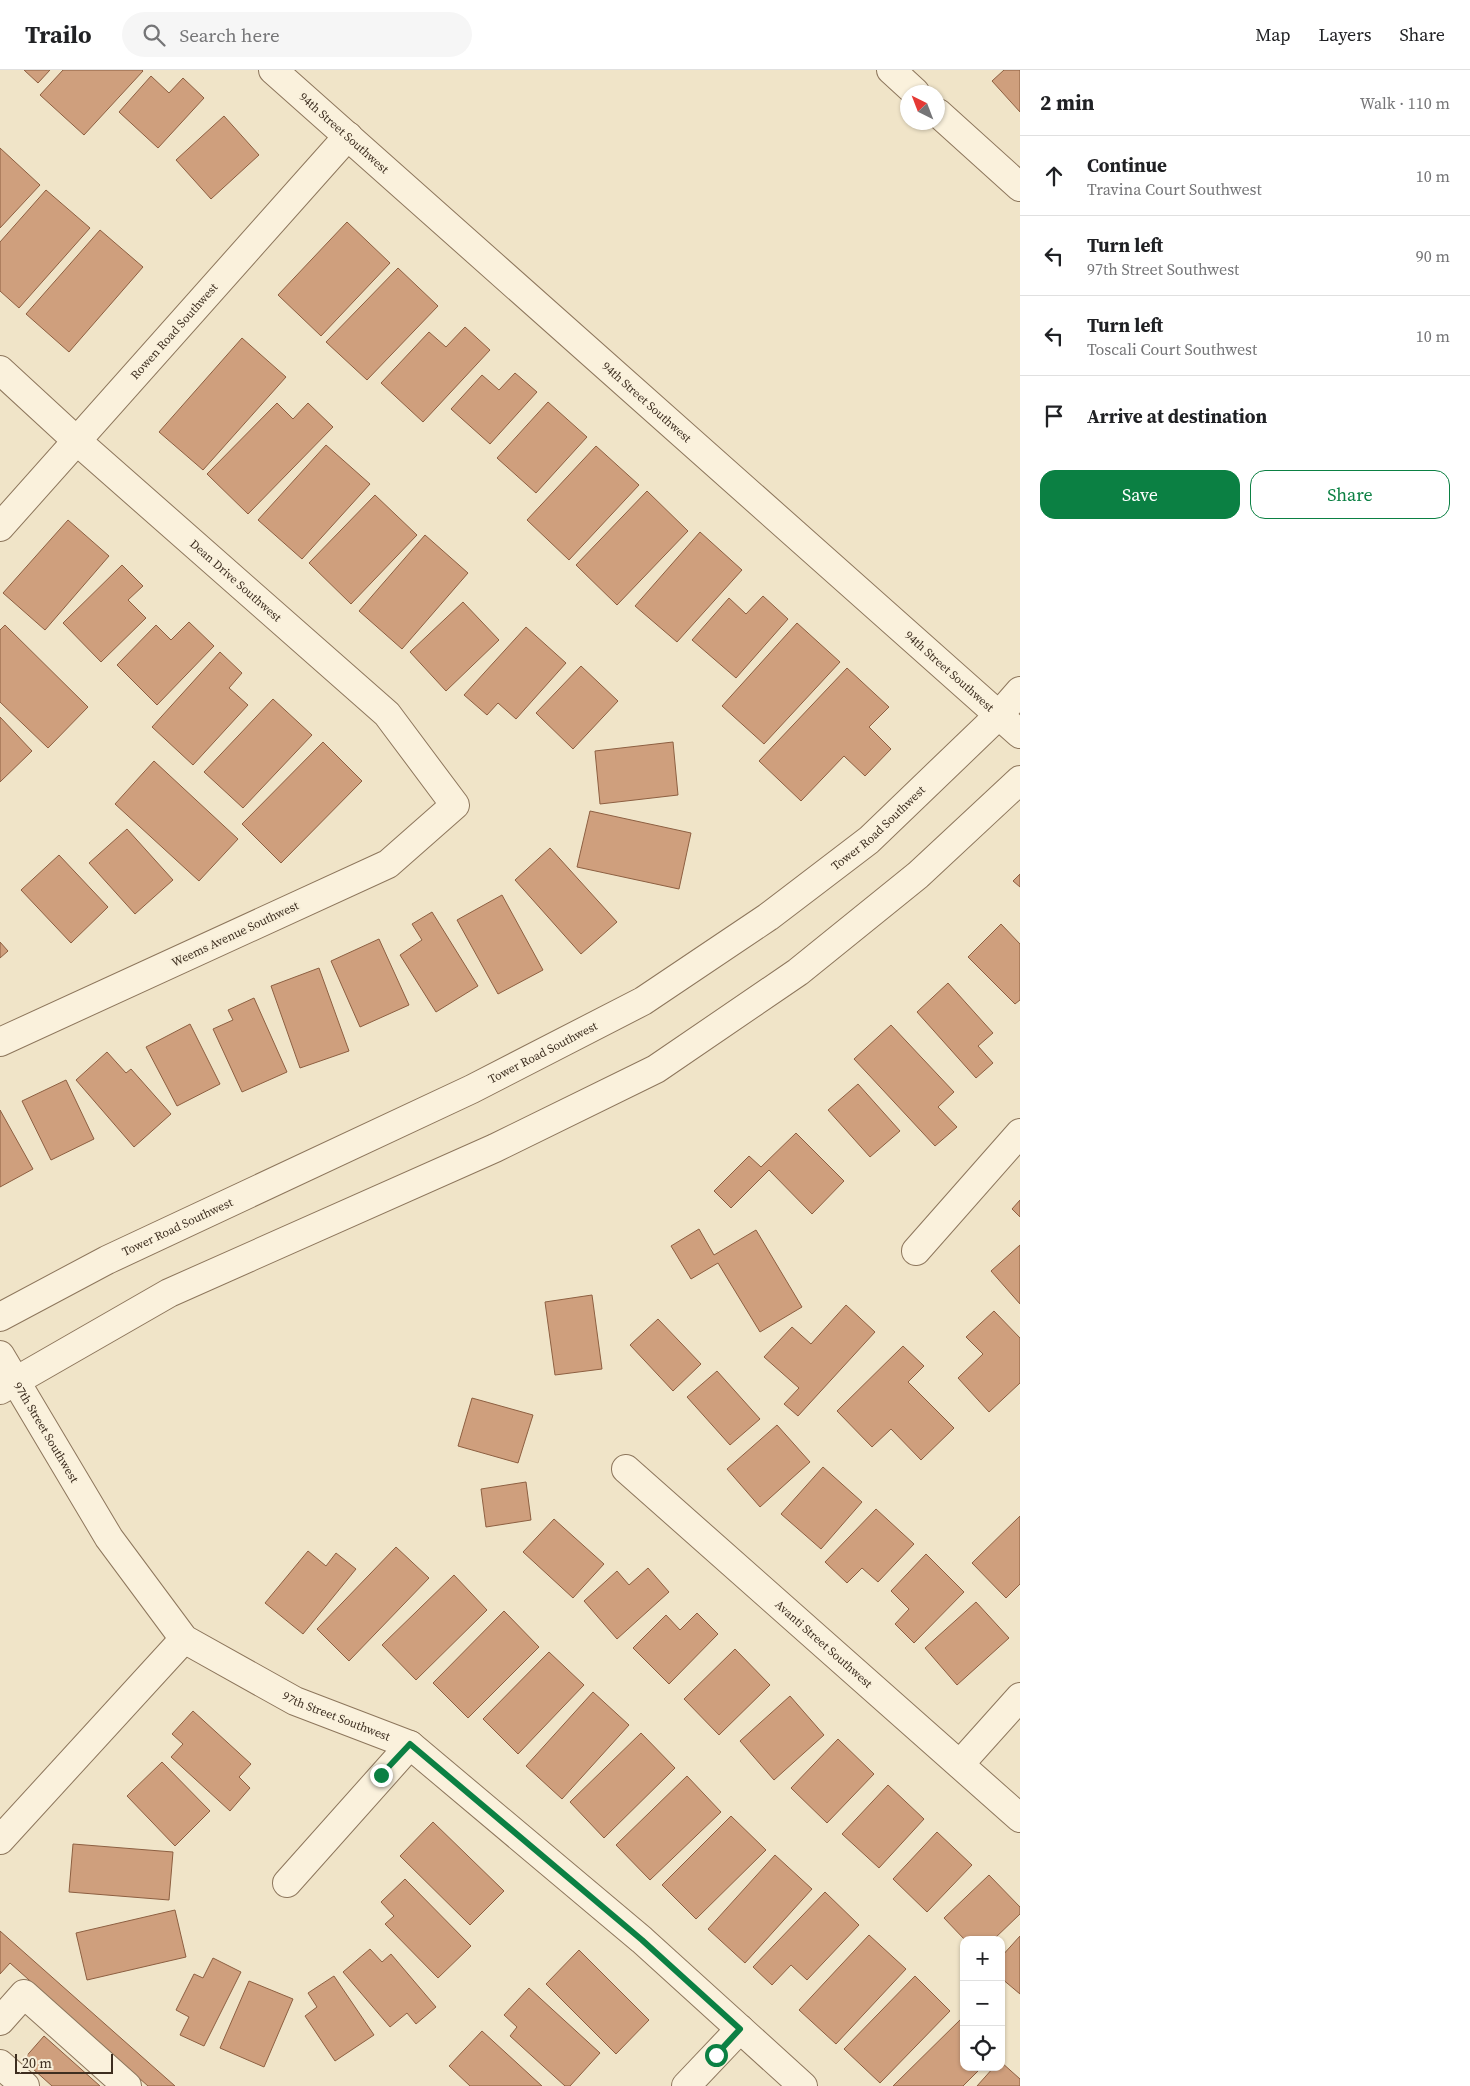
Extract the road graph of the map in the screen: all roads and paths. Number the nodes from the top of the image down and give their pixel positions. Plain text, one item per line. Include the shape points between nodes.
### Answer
1 (272, 70) edge
2 (891, 70) edge
3 (907, 85) edge
4 (945, 119) edge
5 (348, 136) junction
6 (1020, 187) edge
7 (0, 370) edge
8 (77, 441) junction
9 (0, 527) edge
10 (1020, 691) edge
11 (999, 715) junction
12 (1020, 734) edge
13 (1020, 780) edge
14 (455, 805) joint
15 (0, 1042) edge
16 (1020, 1133) edge
17 (916, 1251) dead end
18 (0, 1317) edge
19 (0, 1354) edge
20 (8, 1385) edge
21 (626, 1469) dead end
22 (184, 1639) junction
23 (1020, 1698) edge
24 (410, 1744) junction
25 (960, 1764) junction
26 (1020, 1818) edge
27 (0, 1838) edge
28 (287, 1883) dead end
29 (0, 2021) edge
30 (740, 2029) junction
31 (0, 2064) edge
32 (25, 2086) edge
33 (127, 2086) edge
34 (686, 2086) edge
35 (803, 2086) edge

1 - 5 street, 94th Street Southwest
2 - 3 street
4 - 6 street
5 - 8 street, Rowen Road Southwest
5 - 11 street, 94th Street Southwest
7 - 8 street, Dean Drive Southwest
8 - 9 street, Rowen Road Southwest
8 - 14 street, Dean Drive Southwest via 387,714
10 - 11 street, Tower Road Southwest
11 - 12 street, 94th Street Southwest
11 - 18 street, Tower Road Southwest via 869,840 768,917 643,1001 472,1090 107,1260
13 - 20 street via 918,875 798,972 656,1069 495,1148 169,1293
14 - 15 street, Weems Avenue Southwest via 388,864
16 - 17 street
19 - 20 street, 97th Street Southwest
20 - 22 street, 97th Street Southwest via 108,1538
21 - 25 street, Avanti Street Southwest
22 - 24 street, 97th Street Southwest via 295,1701
22 - 27 street
23 - 25 street
24 - 28 street
24 - 30 street, 97th Street Southwest via 642,1940
25 - 26 street, Avanti Street Southwest
29 - 33 street via 24,1994
30 - 34 street
30 - 35 street, 97th Street Southwest
31 - 32 street

